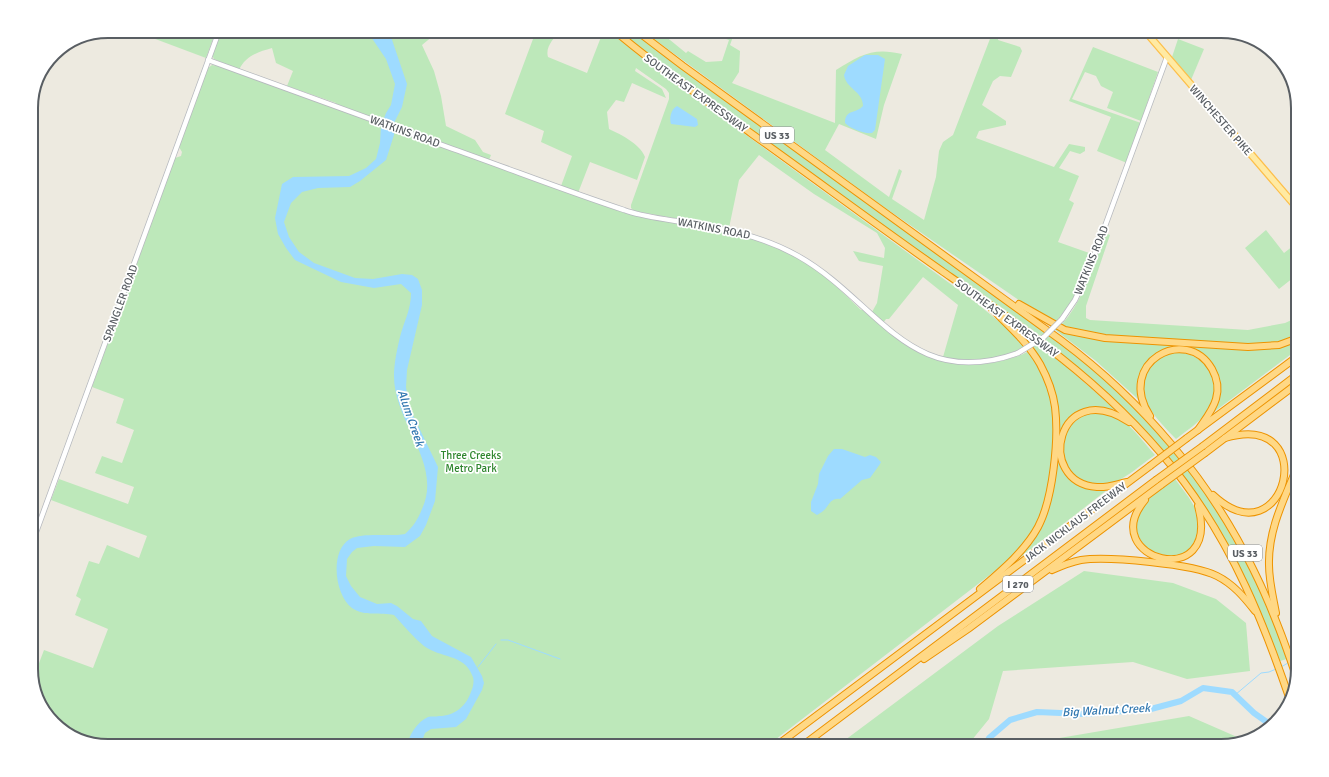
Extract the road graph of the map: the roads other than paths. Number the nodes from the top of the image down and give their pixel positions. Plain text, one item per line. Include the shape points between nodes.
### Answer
1 (216, 38) edge
2 (624, 38) edge
3 (646, 38) edge
4 (1151, 38) edge
5 (1167, 57) junction
6 (208, 60) junction
7 (1291, 201) edge
8 (975, 278) junction
9 (982, 299) junction
10 (1291, 341) edge
11 (1291, 361) edge
12 (1291, 379) edge
13 (1291, 388) edge
14 (1139, 428) junction
15 (1198, 430) junction
16 (1162, 433) junction
17 (1225, 438) junction
18 (1291, 481) edge
19 (1129, 482) junction
20 (1159, 483) junction
21 (1205, 488) junction
22 (1154, 490) junction
23 (1197, 500) junction
24 (38, 527) edge
25 (1024, 588) junction
26 (1277, 623) junction
27 (1263, 625) junction
28 (931, 630) junction
29 (1291, 661) edge
30 (879, 689) junction
31 (1287, 693) edge
32 (785, 739) edge
33 (811, 739) edge

1 - 6 street
2 - 9 highway, SOUTHEAST EXPRESSWAY / US 33 via 672,76
3 - 8 highway, SOUTHEAST EXPRESSWAY / US 33
4 - 5 main road, WINCHESTER PIKE
5 - 6 street, WATKINS ROAD, bridge via 1090,267 1075,300 1062,319 1044,337 1018,353 978,363 956,362 918,350 897,337 818,268 774,244 738,232 627,211
5 - 7 main road, WINCHESTER PIKE
6 - 24 street, SPANGLER ROAD
8 - 10 highway via 1065,330 1083,335 1248,347 1279,345
8 - 16 highway, SOUTHEAST EXPRESSWAY / US 33 via 1094,366
9 - 14 highway, SOUTHEAST EXPRESSWAY / US 33 via 1095,384
9 - 28 highway via 1026,344 1048,382 1056,417 1051,487 1042,518 1022,549
11 - 15 highway, JACK NICKLAUS FREEWAY / I 270
12 - 20 highway, JACK NICKLAUS FREEWAY / I 270, bridge
13 - 17 highway
14 - 19 highway via 1116,413 1096,409 1082,412 1072,420 1065,428 1061,440 1060,453 1064,466 1079,482 1098,487
14 - 23 highway, SOUTHEAST EXPRESSWAY / US 33 via 1169,462
15 - 16 highway via 1214,404 1218,392 1217,379 1210,366 1200,356 1185,350 1173,350 1159,355 1148,365 1142,374 1140,387 1143,402
15 - 19 highway, JACK NICKLAUS FREEWAY / I 270, bridge
16 - 21 highway, SOUTHEAST EXPRESSWAY / US 33
17 - 20 highway, bridge
17 - 21 highway via 1251,434 1274,445 1284,462 1286,475 1283,488 1264,508 1243,512 1227,506
18 - 26 highway via 1278,512 1271,538 1269,573
19 - 28 highway, JACK NICKLAUS FREEWAY / I 270
20 - 22 highway
20 - 30 highway, JACK NICKLAUS FREEWAY / I 270
21 - 26 highway, SOUTHEAST EXPRESSWAY / US 33 via 1253,568
22 - 23 highway via 1140,507 1134,530 1144,550 1162,559 1183,556 1192,551 1200,540 1202,523
22 - 25 highway
23 - 27 highway, SOUTHEAST EXPRESSWAY / US 33 via 1235,563
25 - 27 highway via 1052,570 1082,560 1113,559 1187,568 1216,575 1231,584 1248,602
25 - 30 highway
26 - 29 highway, SOUTHEAST EXPRESSWAY / US 33
27 - 31 highway, SOUTHEAST EXPRESSWAY / US 33
28 - 32 highway, JACK NICKLAUS FREEWAY / I 270
30 - 33 highway, JACK NICKLAUS FREEWAY / I 270

